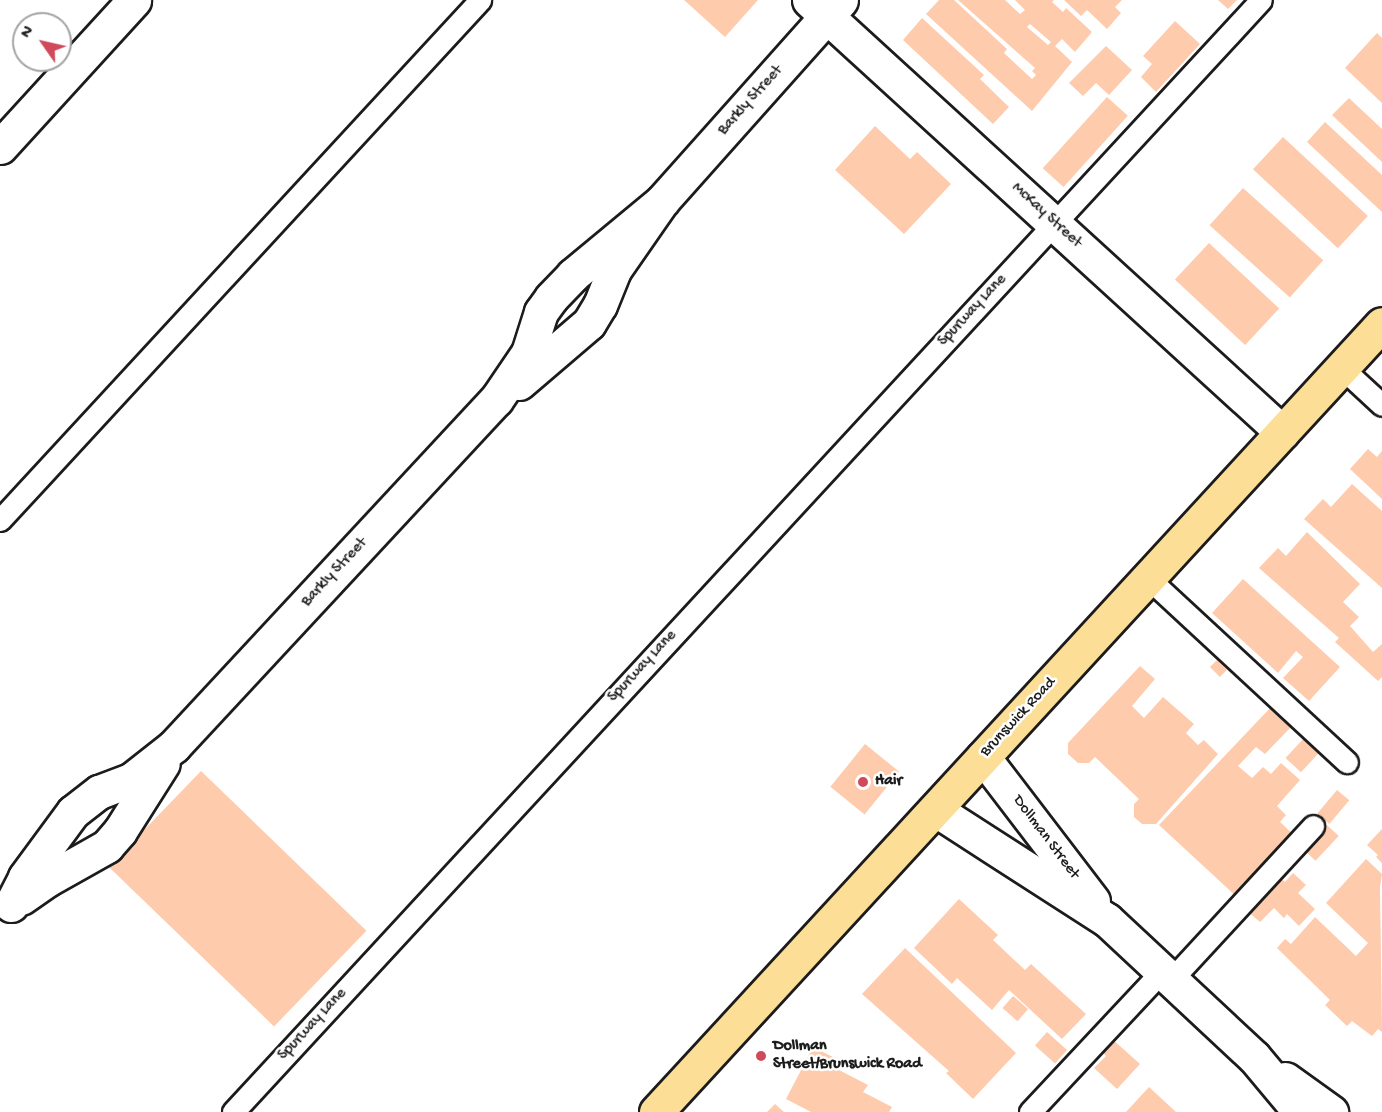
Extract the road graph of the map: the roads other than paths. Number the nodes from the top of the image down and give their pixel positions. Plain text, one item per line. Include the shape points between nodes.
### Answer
1 (134, 0) edge
2 (480, 0) edge
3 (1261, 0) edge
4 (826, 5) edge
5 (0, 147) edge
6 (662, 201) junction
7 (1053, 224) junction
8 (1382, 324) edge
9 (1342, 368) junction
10 (496, 400) junction
11 (1382, 405) edge
12 (1282, 432) junction
13 (0, 520) edge
14 (1148, 578) junction
15 (174, 746) junction
16 (983, 757) junction
17 (1347, 762) dead end
18 (936, 810) junction
19 (1313, 826) dead end
20 (5, 911) edge
21 (1107, 920) junction
22 (1168, 974) junction
23 (1254, 1058) junction
24 (233, 1112) edge
25 (656, 1112) edge
26 (1030, 1112) edge
27 (1300, 1112) edge
28 (1331, 1112) edge

1 - 5 street
2 - 13 lane
3 - 7 lane, Spurway Lane
4 - 6 street, Barkly Street
4 - 7 street, McKay Street
6 - 10 street, Barkly Street via 614,270 589,323
6 - 10 street, Barkly Street via 551,298 541,312 528,353
7 - 12 street, McKay Street
7 - 24 lane, Spurway Lane
8 - 9 main road, Brunswick Road
9 - 11 lane
9 - 12 main road, Brunswick Road
10 - 15 street, Barkly Street
12 - 14 main road, Brunswick Road
14 - 16 main road, Brunswick Road
14 - 17 lane
15 - 20 street, Barkly Street via 107,846 47,880
15 - 20 street, Barkly Street via 131,780 84,801 25,877
16 - 18 main road, Brunswick Road
16 - 21 street, Dollman Street
18 - 21 street, Dollman Street
18 - 25 main road, Brunswick Road
19 - 22 lane
21 - 22 street, Dollman Street
22 - 23 street, Dollman Street
22 - 26 lane
23 - 27 street, Dollman Street
23 - 28 street, Dollman Street

